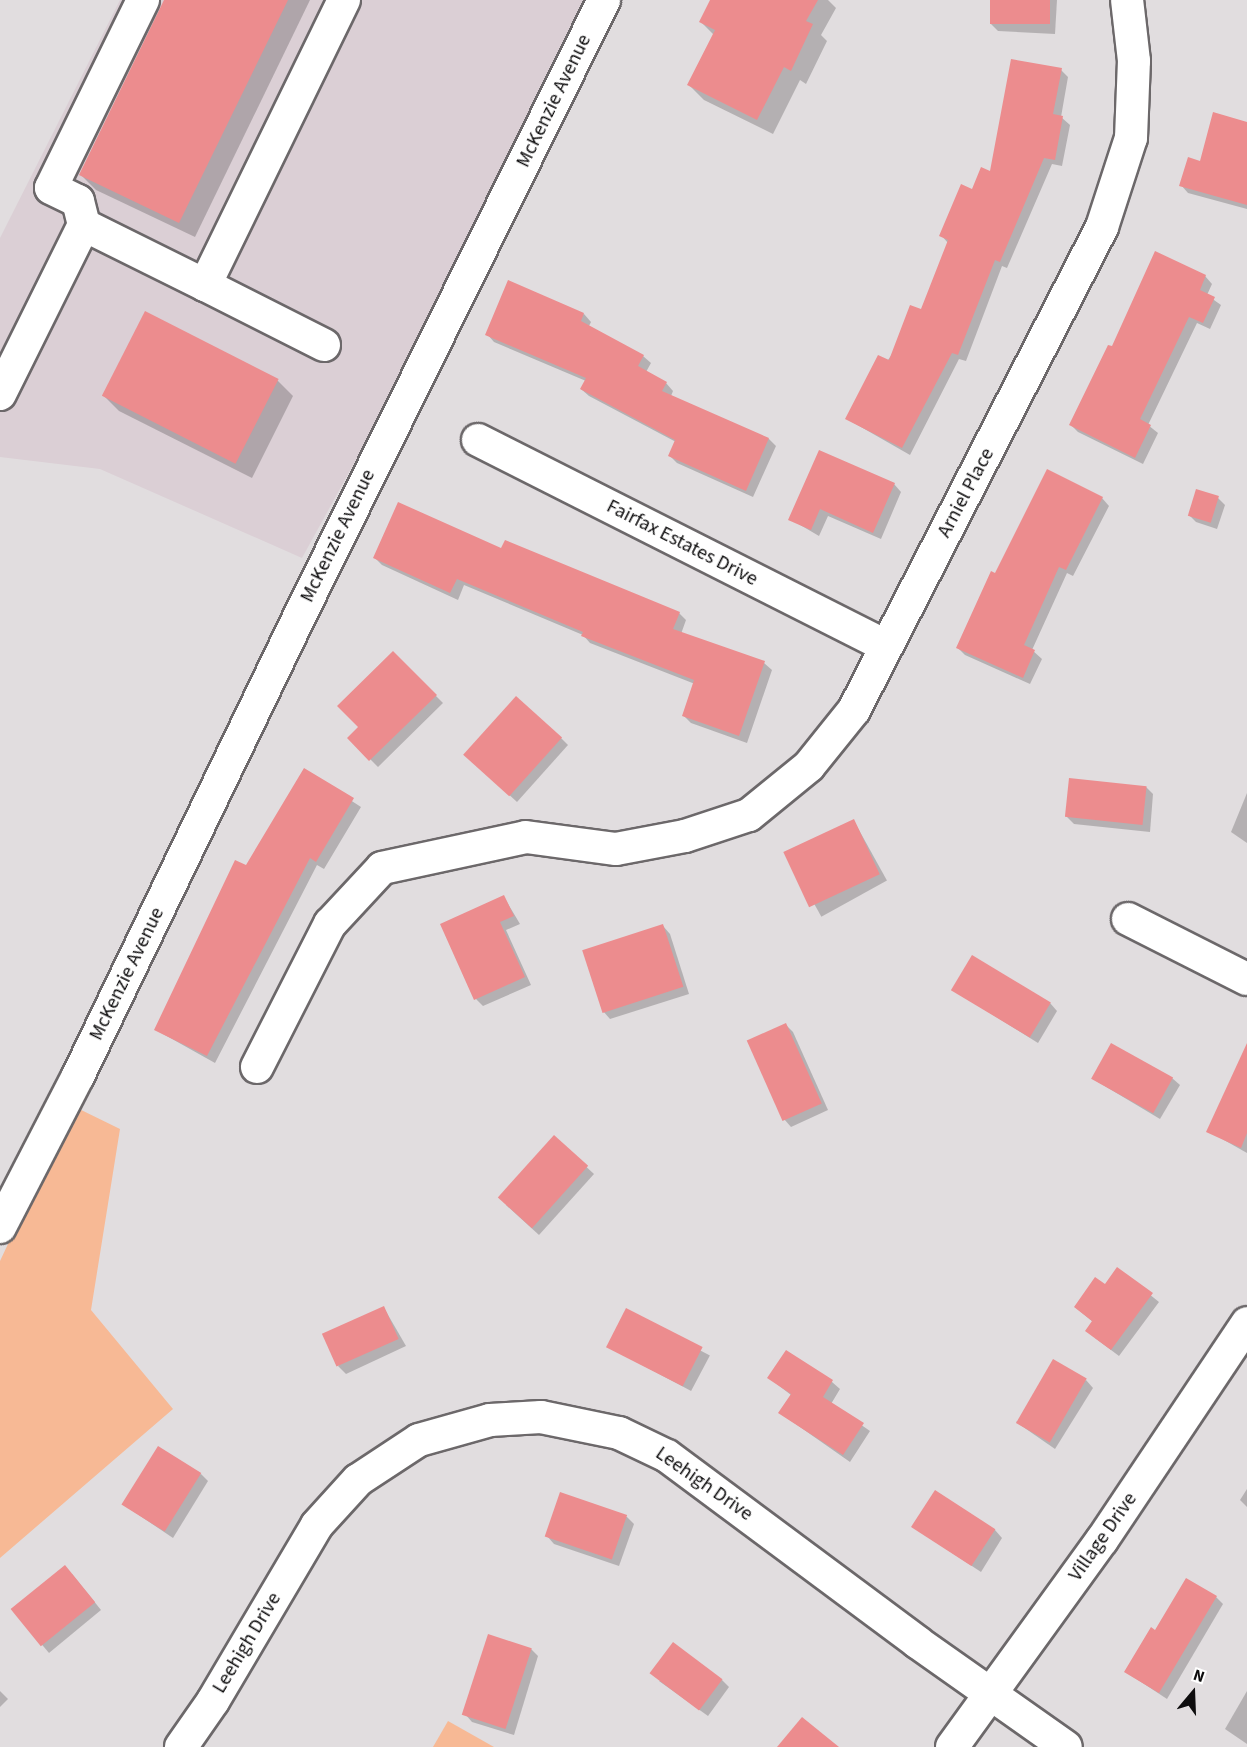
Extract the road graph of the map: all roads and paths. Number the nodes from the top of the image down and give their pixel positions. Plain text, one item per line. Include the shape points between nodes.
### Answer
1 (143, 0) edge
2 (345, 0) edge
3 (604, 0) edge
4 (1127, 0) edge
5 (84, 225) junction
6 (205, 285) junction
7 (324, 345) dead end
8 (0, 394) edge
9 (478, 440) dead end
10 (885, 646) junction
11 (1128, 919) dead end
12 (1247, 980) edge
13 (257, 1067) dead end
14 (0, 1227) edge
15 (1247, 1323) edge
16 (990, 1694) junction
17 (181, 1747) edge
18 (952, 1747) edge
19 (1066, 1747) edge

1 - 5 street via 51,188 78,201
2 - 6 street
3 - 14 street, McKenzie Avenue via 301,612 78,1076
4 - 10 street, Arniel Place via 1134,61 1131,138 1102,227
5 - 6 street
5 - 8 street
6 - 7 street
9 - 10 street, Fairfax Estates Drive
10 - 13 street, Arniel Place via 854,710 817,756 749,815 685,836 616,849 526,837 382,868 330,924
11 - 12 street
15 - 16 street, Village Drive via 1102,1539
16 - 17 street, Leehigh Drive via 667,1455 588,1424 513,1418 454,1428 418,1440 380,1463 335,1503 317,1525 213,1701
16 - 18 street, Village Drive
16 - 19 street, Leehigh Drive

